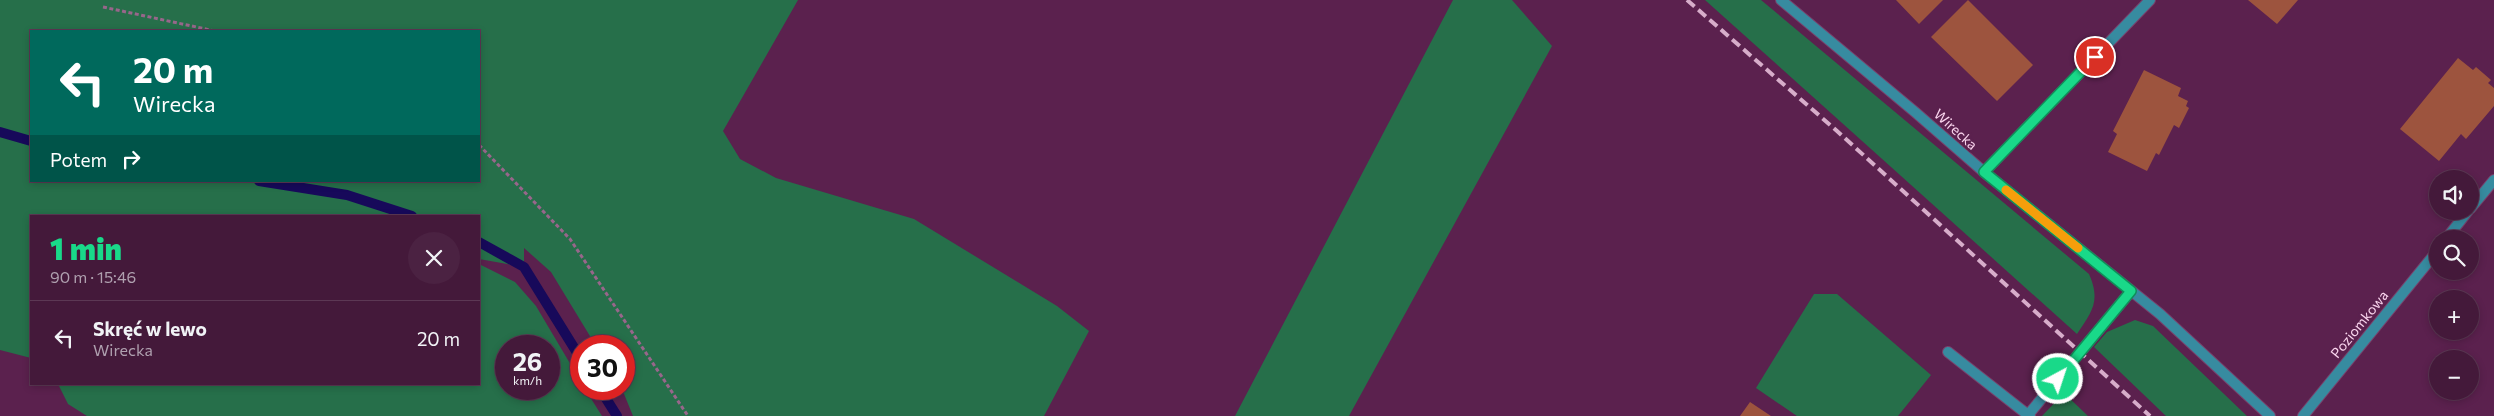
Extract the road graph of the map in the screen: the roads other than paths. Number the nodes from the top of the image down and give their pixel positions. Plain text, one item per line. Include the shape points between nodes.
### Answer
1 (1781, 0) edge
2 (2150, 0) edge
3 (1984, 172) junction
4 (2494, 180) edge
5 (2479, 198) edge
6 (2461, 220) edge
7 (2453, 230) edge
8 (2429, 261) edge
9 (2131, 291) junction
10 (1948, 352) dead end
11 (2029, 415) edge
12 (2270, 416) edge
13 (2303, 416) edge

1 - 3 street, Wirecka
2 - 3 street
3 - 9 street, Wirecka
4 - 5 street
6 - 7 street
8 - 13 street, Poziomkowa
9 - 11 street
9 - 12 street, Wirecka
10 - 11 street

